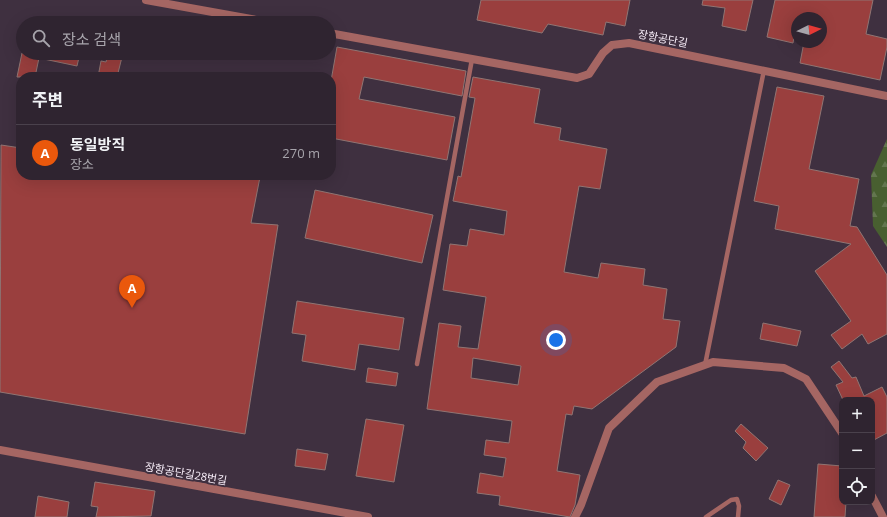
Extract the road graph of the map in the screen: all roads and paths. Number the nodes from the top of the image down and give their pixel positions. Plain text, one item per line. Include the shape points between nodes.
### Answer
1 (146, 0) edge
2 (234, 16) edge
3 (336, 34) edge
4 (472, 59) junction
5 (764, 70) junction
6 (887, 96) edge
7 (417, 364) dead end
8 (704, 365) junction
9 (839, 428) edge
10 (0, 450) edge
11 (875, 501) edge
12 (368, 517) edge
13 (574, 517) edge
14 (706, 517) edge
15 (738, 517) edge
16 (884, 517) edge

1 - 2 street
3 - 4 street, 장항공단길
4 - 5 street, 장항공단길 via 577,78 589,74 603,53 612,45 629,43
4 - 7 lane
5 - 6 street, 장항공단길
5 - 8 lane
8 - 9 street via 713,362 784,368 806,379
8 - 13 street via 658,382 608,428 581,505
10 - 12 street, 장항공단길28번길
11 - 16 street
14 - 15 lane via 731,500 737,499

